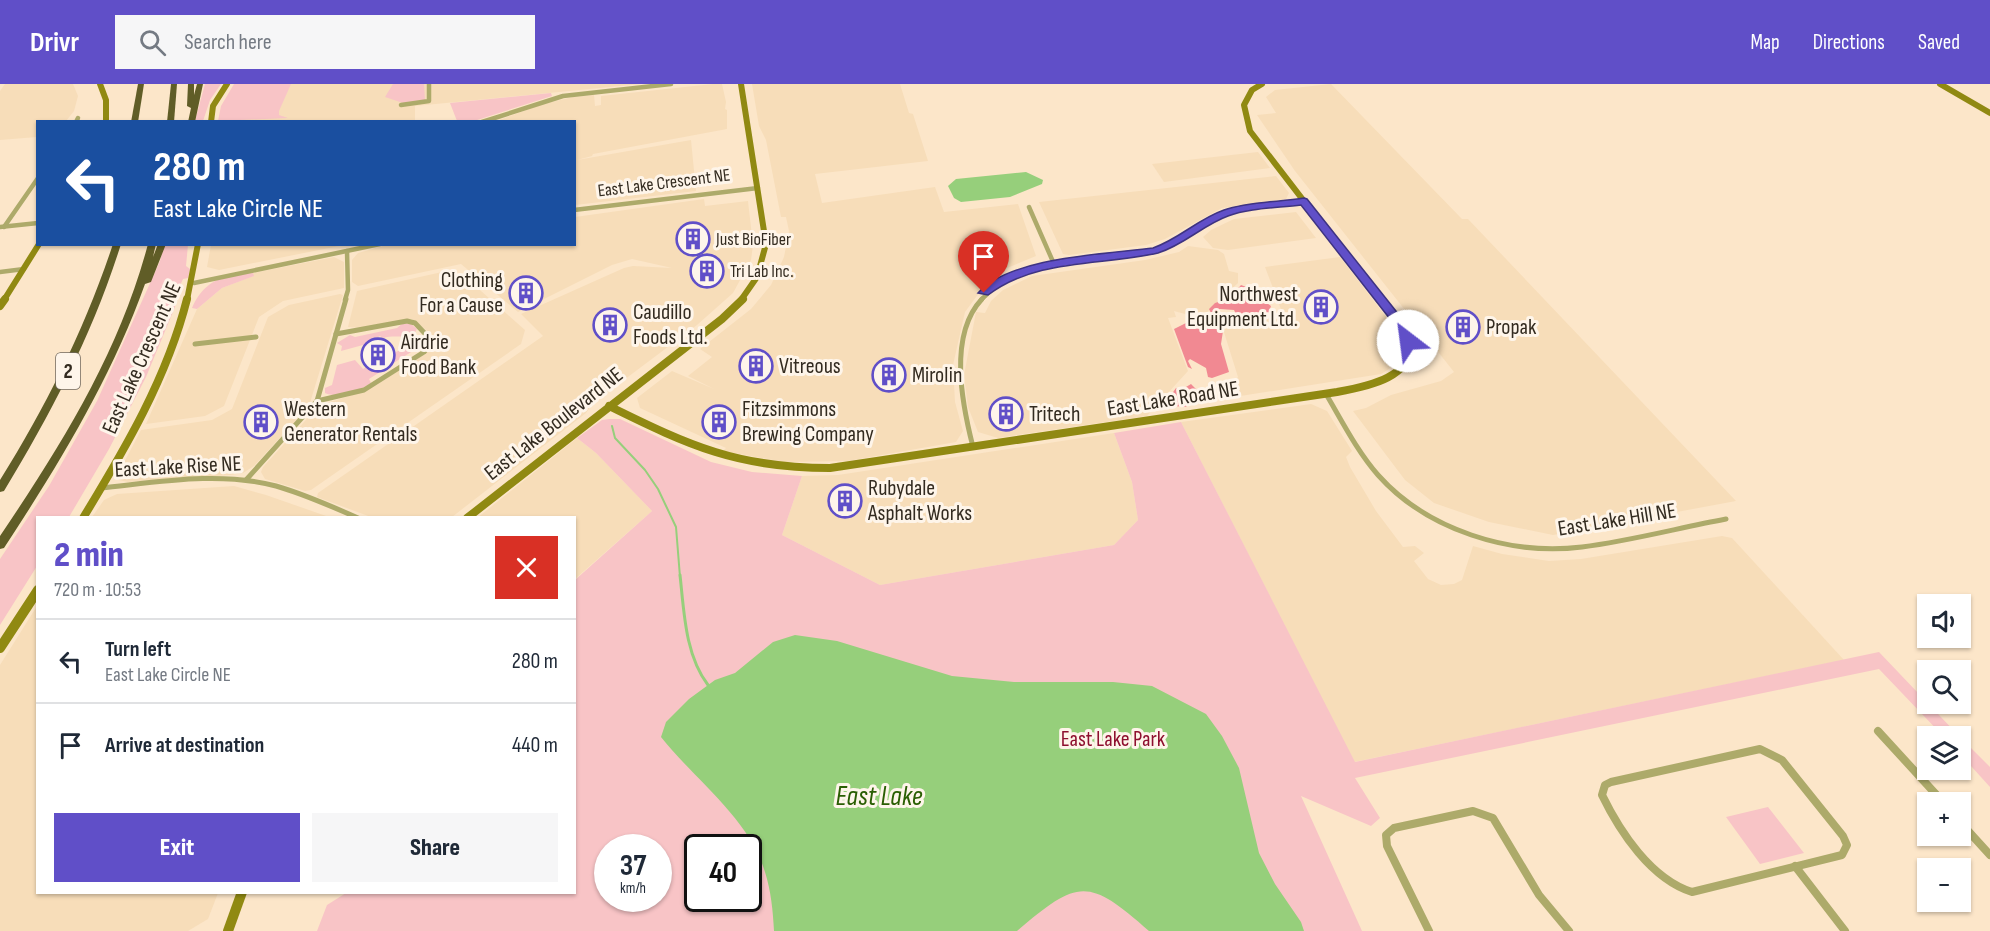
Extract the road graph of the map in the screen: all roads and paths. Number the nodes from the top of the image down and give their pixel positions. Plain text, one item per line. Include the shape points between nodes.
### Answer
1 (100, 84) edge
2 (135, 84) edge
3 (141, 84) edge
4 (174, 84) edge
5 (191, 84) edge
6 (200, 84) edge
7 (227, 84) edge
8 (429, 84) edge
9 (671, 84) edge
10 (741, 84) edge
11 (1262, 84) edge
12 (1940, 84) edge
13 (401, 105) dead end
14 (135, 111) junction
15 (1990, 112) edge
16 (106, 120) edge
17 (134, 120) edge
18 (170, 120) edge
19 (190, 120) edge
20 (191, 120) edge
21 (211, 120) edge
22 (488, 120) edge
23 (36, 181) edge
24 (758, 188) junction
25 (1304, 201) junction
26 (1029, 207) dead end
27 (576, 210) edge
28 (36, 223) edge
29 (2, 227) edge
30 (38, 246) edge
31 (116, 246) edge
32 (151, 246) edge
33 (161, 246) edge
34 (198, 246) edge
35 (371, 246) edge
36 (347, 251) junction
37 (1054, 264) junction
38 (24, 269) junction
39 (0, 272) edge
40 (194, 283) junction
41 (0, 306) edge
42 (125, 325) junction
43 (336, 334) junction
44 (256, 337) dead end
45 (195, 344) dead end
46 (1326, 394) junction
47 (317, 401) junction
48 (609, 406) junction
49 (973, 447) junction
50 (246, 480) junction
51 (0, 488) edge
52 (101, 488) junction
53 (84, 516) edge
54 (353, 516) edge
55 (470, 516) edge
56 (1726, 519) dead end
57 (0, 545) edge
58 (36, 593) edge
59 (0, 648) edge
60 (1878, 731) dead end
61 (1934, 792) edge
62 (1971, 834) edge
63 (1990, 855) edge
64 (1795, 866) junction
65 (241, 894) edge
66 (228, 931) edge
67 (1429, 931) edge
68 (1569, 931) edge
69 (1845, 931) edge

1 - 16 street via 106,100
2 - 14 highway
3 - 14 highway
4 - 18 highway
5 - 19 highway
6 - 20 highway
7 - 21 street via 213,106
8 - 13 street via 429,101
9 - 22 street via 563,96
10 - 24 main road, East Lake Boulevard NE
11 - 25 street, East Lake Road NE via 1252,90 1244,105 1247,125
12 - 15 street
14 - 17 highway
23 - 29 street
24 - 27 street, East Lake Crescent NE
24 - 48 main road, East Lake Boulevard NE via 766,248 753,285 722,319
25 - 37 street via 1228,212 1173,245 1154,250
25 - 46 street, East Lake Road NE via 1403,327 1408,341 1408,358 1393,377 1373,386
26 - 37 street
28 - 29 street
30 - 38 street
31 - 51 highway, 2 via 99,304 67,372
32 - 42 highway, 2
33 - 42 highway
34 - 40 street
35 - 36 street, East Lake Crescent NE
36 - 40 street, East Lake Crescent NE
36 - 43 street via 348,290
37 - 49 street via 1001,279 971,310 959,365 959,390
38 - 39 street
38 - 41 street
40 - 52 street, East Lake Crescent NE via 163,366
42 - 57 highway, 2 via 55,460
43 - 47 street
43 - 47 street via 407,321 415,323 433,342 424,352 364,390
44 - 45 street
46 - 49 street, East Lake Road NE
46 - 56 street, East Lake Hill NE via 1365,457 1394,490 1428,516 1478,537 1507,545 1590,546
47 - 50 street
48 - 49 street, East Lake Road NE via 701,450 763,466 830,468
48 - 55 street, East Lake Boulevard NE
50 - 52 street, East Lake Rise NE
50 - 54 street, East Lake Rise NE via 297,493
52 - 53 street, East Lake Crescent NE
58 - 59 street
60 - 61 street
62 - 63 street
64 - 64 street via 1692,892 1682,890 1670,883 1637,847 1605,802 1603,789 1611,782 1753,750 1768,751 1782,760 1847,845 1842,855
64 - 69 street
65 - 66 street
67 - 68 street via 1387,846 1386,835 1394,828 1473,811 1493,818 1539,895

